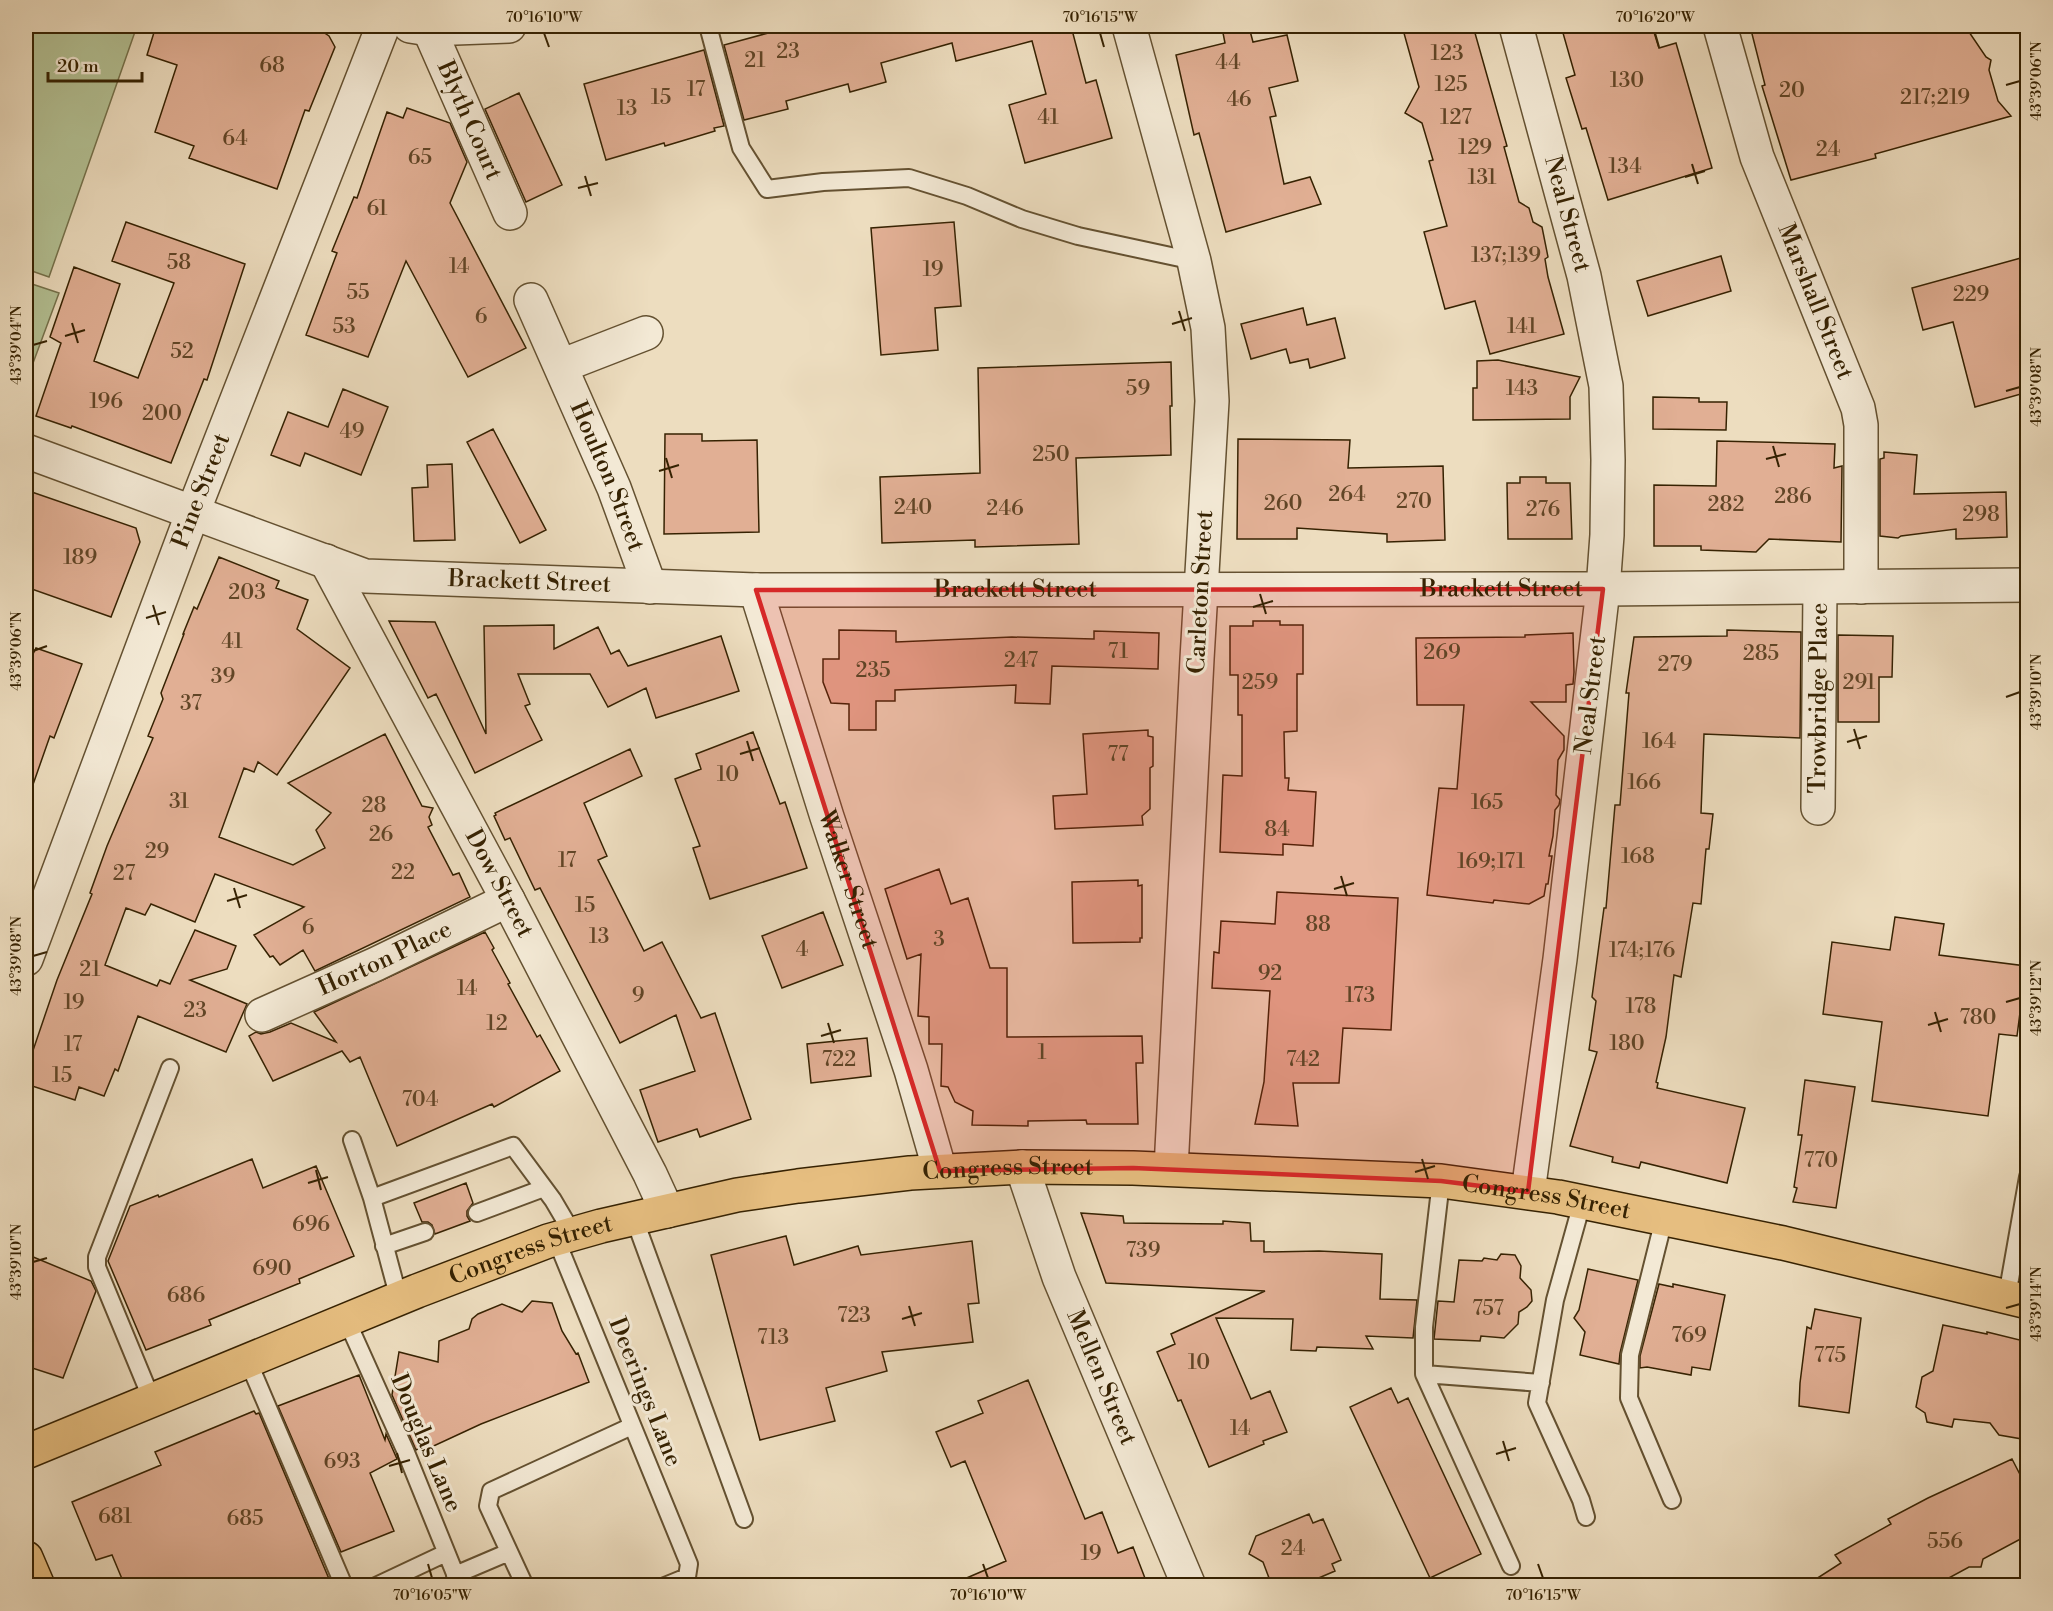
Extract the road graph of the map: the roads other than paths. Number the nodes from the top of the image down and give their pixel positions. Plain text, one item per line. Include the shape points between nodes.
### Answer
1 (383, 26) edge
2 (509, 26) edge
3 (708, 26) edge
4 (1130, 26) edge
5 (1515, 26) edge
6 (1720, 26) edge
7 (419, 27) edge
8 (510, 213) dead end
9 (1194, 261) junction
10 (531, 300) dead end
11 (646, 333) dead end
12 (561, 366) junction
13 (26, 451) edge
14 (193, 512) junction
15 (326, 561) junction
16 (2028, 585) edge
17 (650, 587) junction
18 (1861, 587) junction
19 (1821, 588) junction
20 (1201, 589) junction
21 (1603, 589) junction
22 (756, 590) junction
23 (1818, 808) dead end
24 (508, 900) junction
25 (34, 910) edge
26 (26, 959) edge
27 (262, 1015) dead end
28 (170, 1068) dead end
29 (352, 1140) dead end
30 (1022, 1167) junction
31 (1172, 1169) junction
32 (940, 1171) junction
33 (2028, 1177) edge
34 (1441, 1181) junction
35 (544, 1188) junction
36 (1528, 1192) junction
37 (372, 1198) junction
38 (1582, 1203) junction
39 (667, 1210) junction
40 (477, 1213) dead end
41 (634, 1218) junction
42 (1664, 1219) junction
43 (425, 1232) dead end
44 (565, 1237) junction
45 (384, 1246) junction
46 (399, 1299) junction
47 (2017, 1299) edge
48 (347, 1321) junction
49 (248, 1361) junction
50 (1424, 1374) junction
51 (1541, 1383) junction
52 (152, 1400) junction
53 (632, 1426) junction
54 (26, 1452) edge
55 (1671, 1500) dead end
56 (1586, 1517) dead end
57 (744, 1519) dead end
58 (509, 1552) junction
59 (446, 1553) junction
60 (26, 1558) edge
61 (1511, 1566) dead end
62 (458, 1580) edge
63 (38, 1586) edge
64 (344, 1586) edge
65 (376, 1586) edge
66 (525, 1586) edge
67 (665, 1586) edge
68 (1189, 1586) edge

1 - 14 street, Pine Street
2 - 7 street
3 - 9 lane via 741,148 767,189 909,178 1078,236
4 - 9 street, Carleton Street
5 - 21 street, Neal Street via 1584,276 1606,386 1607,535
6 - 18 street, Marshall Street via 1757,158 1858,408
7 - 8 street, Blyth Court
9 - 20 street, Carleton Street via 1208,328 1212,401
10 - 12 street, Houlton Street
11 - 12 street
12 - 17 street, Houlton Street via 614,488
13 - 14 street, Brackett Street
14 - 15 street, Brackett Street
14 - 25 street, Pine Street
15 - 17 street, Brackett Street via 365,576
15 - 24 street, Dow Street
16 - 18 street, Brackett Street
17 - 22 street, Brackett Street
18 - 19 street, Brackett Street
19 - 21 street, Brackett Street
19 - 23 street, Trowbridge Place
20 - 21 street, Brackett Street
20 - 22 street, Brackett Street
20 - 31 street, Carleton Street
21 - 36 street, Neal Street
22 - 32 street, Walker Street
24 - 27 street, Horton Place
24 - 39 street, Dow Street
25 - 26 street, Pine Street
28 - 52 lane via 96,1267
29 - 37 lane
30 - 31 main road, Congress Street
30 - 32 main road, Congress Street
30 - 68 street, Mellen Street via 1059,1277
31 - 34 main road, Congress Street
32 - 39 main road, Congress Street via 798,1185
33 - 47 lane
34 - 36 main road, Congress Street
34 - 50 lane via 1424,1327
35 - 37 lane, Deerings Lane via 513,1146
35 - 40 lane
35 - 44 lane, Deerings Lane
36 - 38 main road, Congress Street
37 - 45 lane
38 - 42 main road, Congress Street
38 - 51 lane via 1555,1300
39 - 41 main road, Congress Street
41 - 44 main road, Congress Street
41 - 57 lane
42 - 47 main road, Congress Street
42 - 55 lane via 1630,1355 1629,1398
43 - 45 lane
44 - 46 main road, Congress Street
44 - 53 lane, Deerings Lane
45 - 46 lane
46 - 48 main road, Congress Street
48 - 49 main road, Congress Street
48 - 59 lane, Douglas Lane
49 - 52 main road, Congress Street
49 - 64 lane
50 - 51 lane
50 - 61 lane
51 - 56 lane via 1537,1403
52 - 54 main road, Congress Street
53 - 58 lane via 491,1491 488,1506
53 - 67 lane, Deerings Lane via 689,1564 687,1577
58 - 62 lane
58 - 66 lane
59 - 62 lane, Douglas Lane
59 - 65 lane
60 - 63 main road

